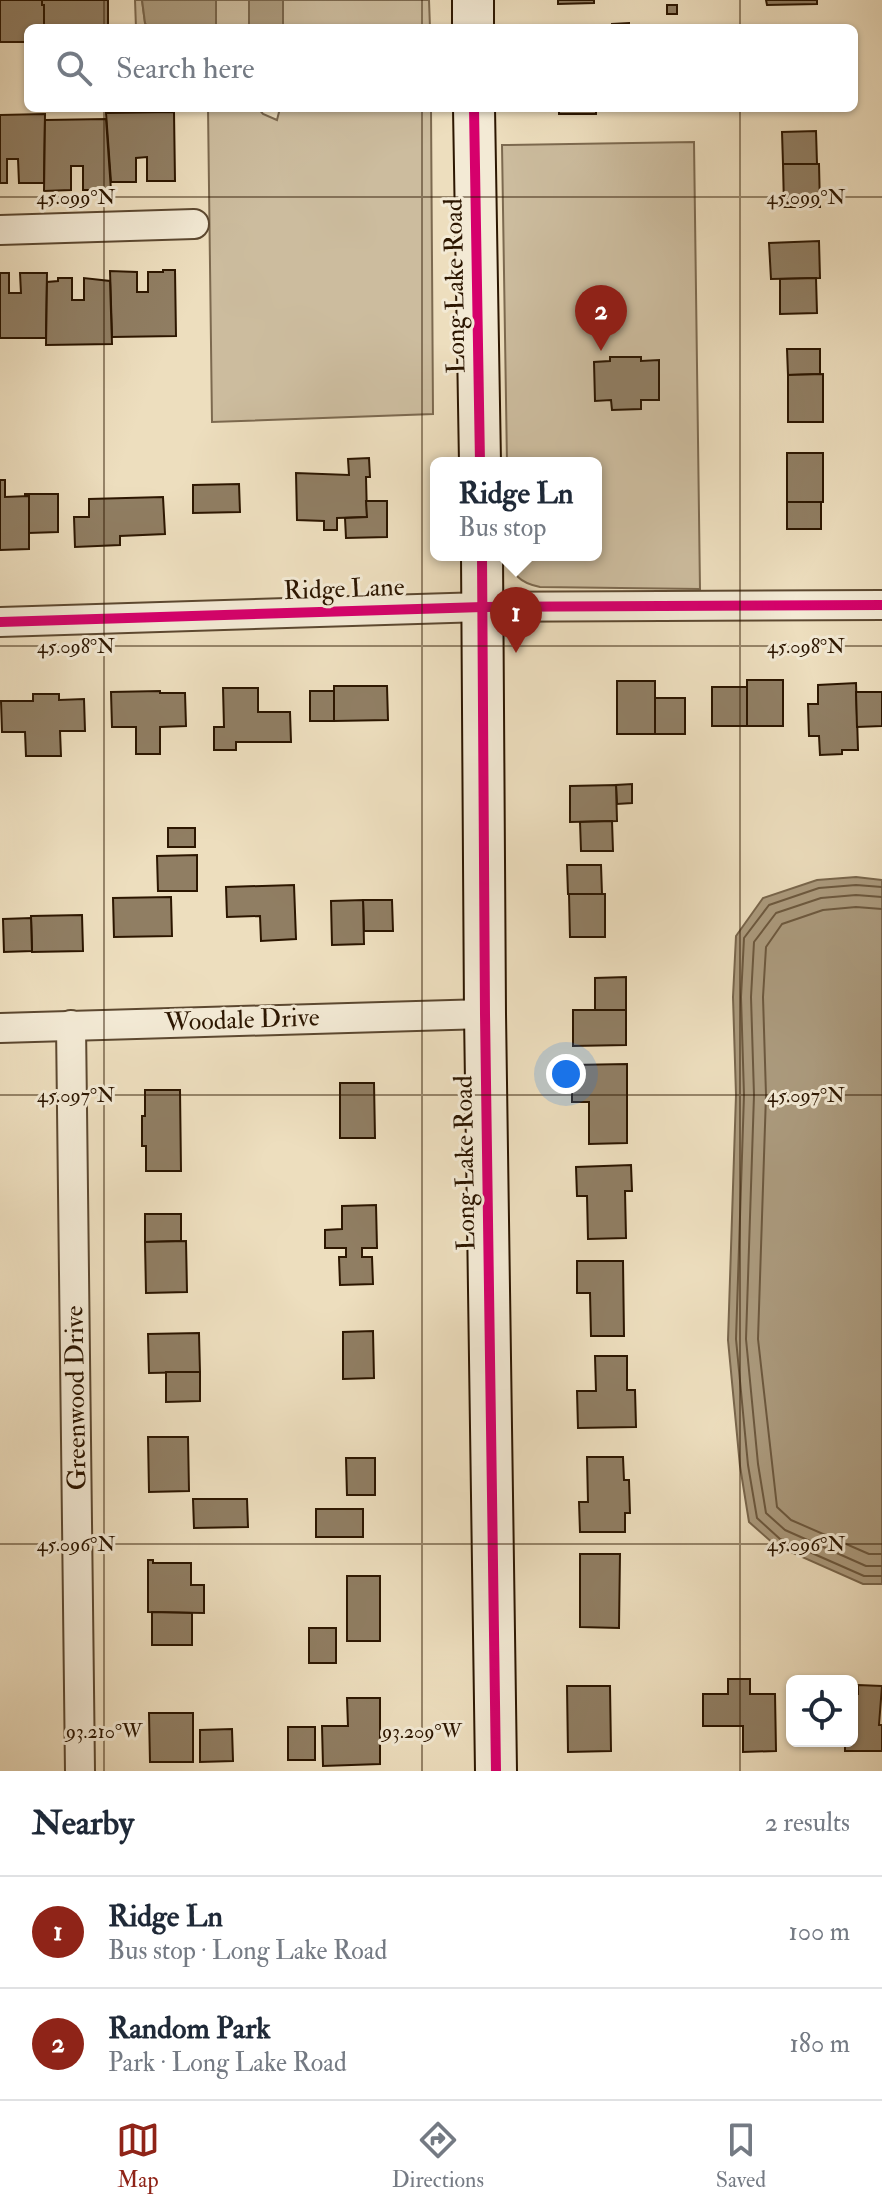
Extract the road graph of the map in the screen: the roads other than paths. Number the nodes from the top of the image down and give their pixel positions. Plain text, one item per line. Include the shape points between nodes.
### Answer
1 (473, 0) edge
2 (473, 24) edge
3 (474, 112) edge
4 (194, 224) dead end
5 (0, 230) edge
6 (480, 457) edge
7 (482, 561) edge
8 (882, 605) edge
9 (483, 607) junction
10 (0, 622) edge
11 (485, 1014) junction
12 (71, 1025) junction
13 (0, 1028) edge
14 (80, 1771) edge
15 (496, 1771) edge

1 - 2 street
3 - 6 street, Long Lake Road
4 - 5 street
7 - 9 street, Long Lake Road
8 - 9 street, Ridge Lane
9 - 10 street, Ridge Lane
9 - 11 street, Long Lake Road
11 - 12 street, Woodale Drive
11 - 15 street, Long Lake Road
12 - 13 street, Woodale Drive
12 - 14 street, Greenwood Drive

